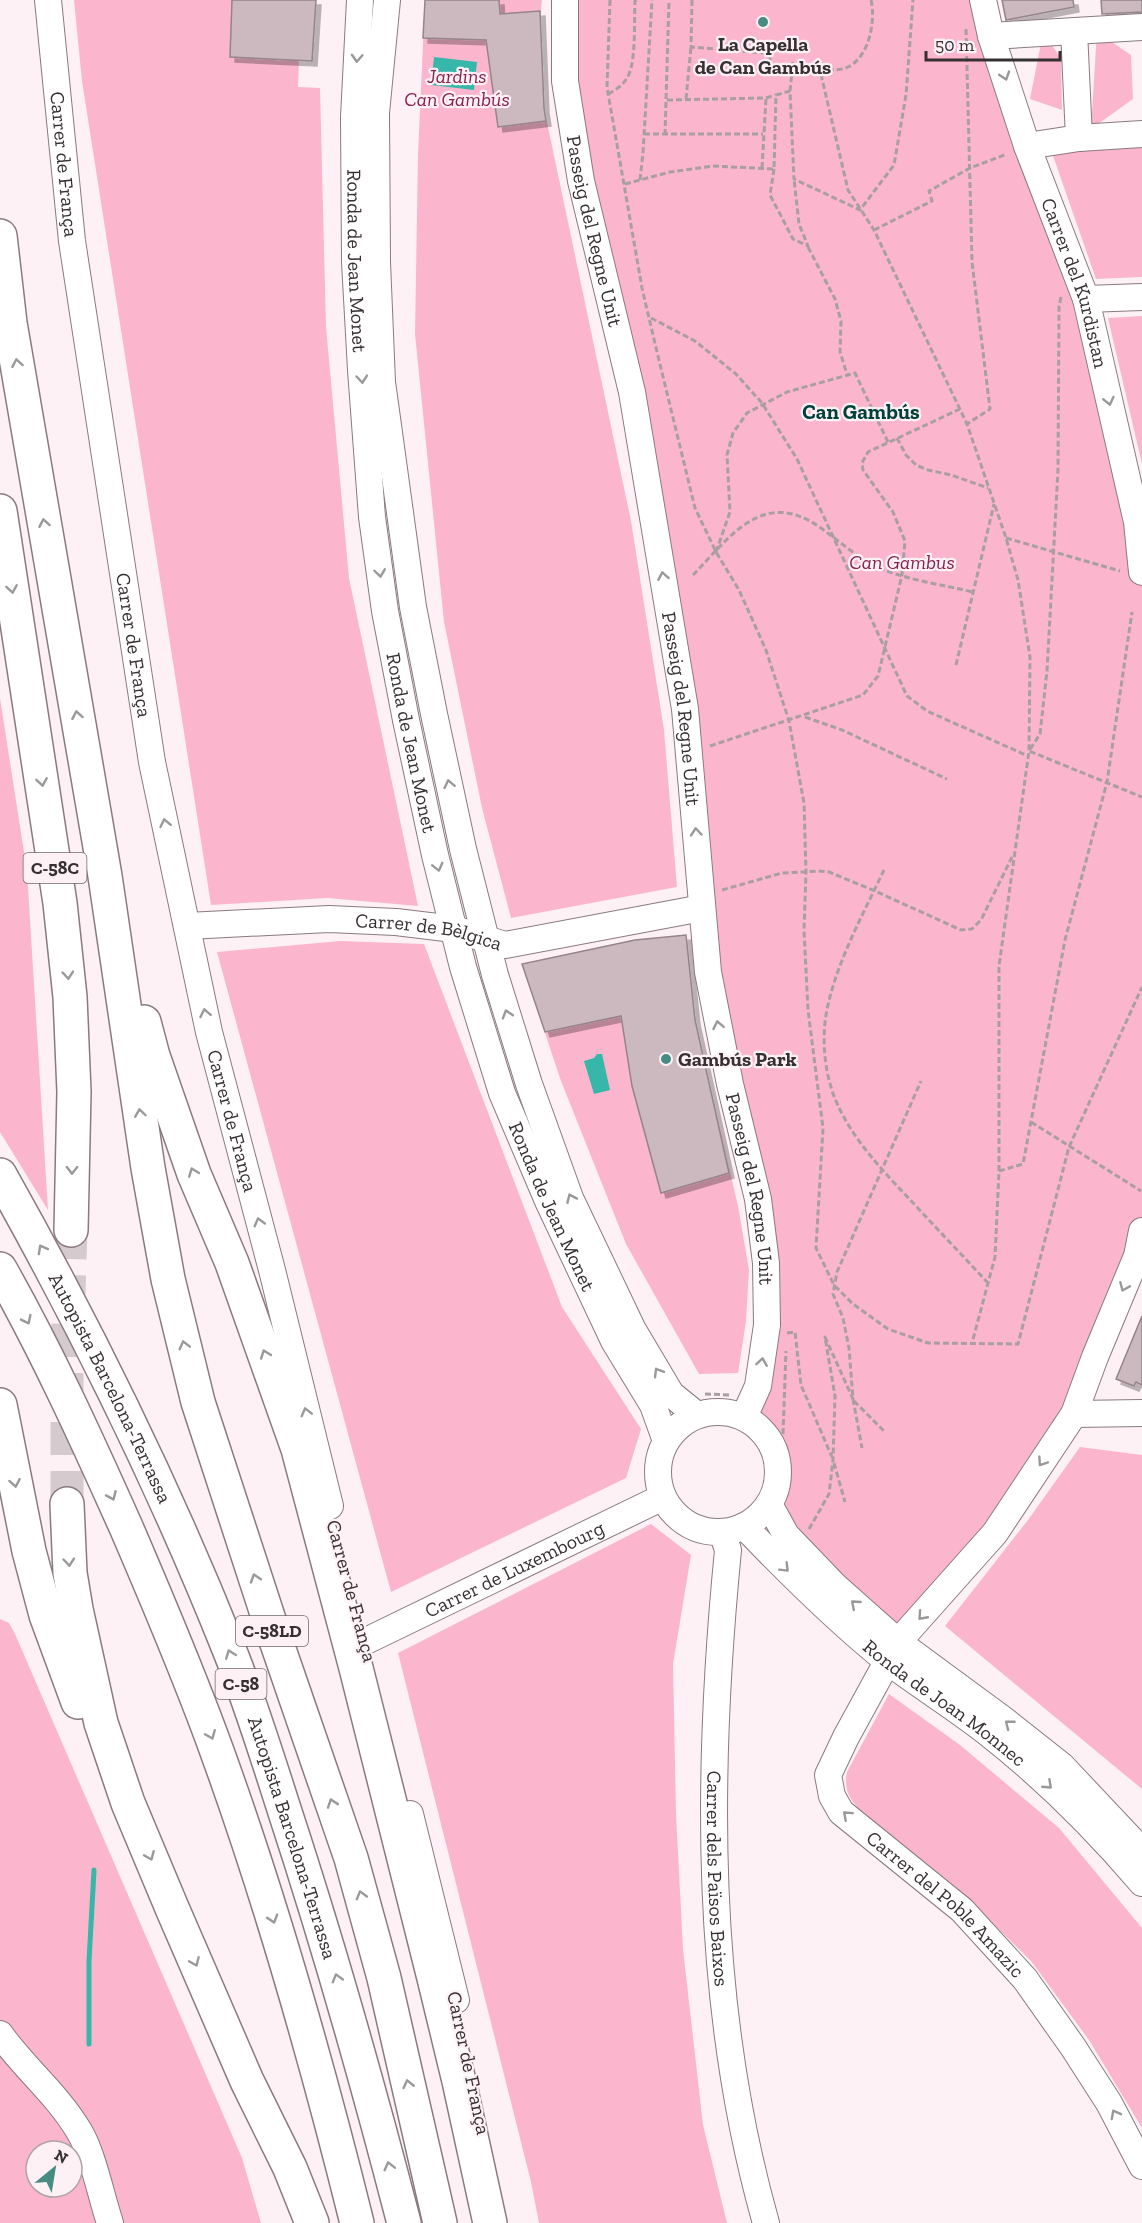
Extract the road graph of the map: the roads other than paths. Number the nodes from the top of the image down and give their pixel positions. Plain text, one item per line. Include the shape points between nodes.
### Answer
1 (48, 0) edge
2 (360, 0) edge
3 (387, 0) edge
4 (565, 0) edge
5 (983, 0) edge
6 (1142, 27) edge
7 (1074, 31) junction
8 (991, 36) junction
9 (1142, 134) edge
10 (1079, 138) junction
11 (1017, 150) junction
12 (0, 236) edge
13 (1142, 297) edge
14 (1074, 298) junction
15 (0, 511) edge
16 (1139, 522) edge
17 (1133, 572) edge
18 (105, 876) junction
19 (708, 900) junction
20 (186, 926) junction
21 (454, 929) junction
22 (486, 939) junction
23 (0, 1175) edge
24 (71, 1230) tunnel mouth
25 (1142, 1232) edge
26 (0, 1269) edge
27 (198, 1402) joint
28 (697, 1404) junction
29 (0, 1405) edge
30 (737, 1406) junction
31 (1142, 1413) edge
32 (1074, 1414) junction
33 (666, 1441) junction
34 (663, 1497) junction
35 (67, 1504) tunnel mouth
36 (769, 1504) junction
37 (733, 1529) junction
38 (366, 1641) junction
39 (893, 1651) junction
40 (128, 1803) junction
41 (1138, 1841) edge
42 (1142, 1883) edge
43 (0, 2034) edge
44 (247, 2081) junction
45 (1142, 2166) edge
46 (110, 2223) edge
47 (295, 2223) edge
48 (312, 2223) edge
49 (357, 2223) edge
50 (404, 2223) edge
51 (440, 2223) edge
52 (490, 2223) edge
53 (505, 2223) edge
54 (766, 2223) edge

20 -> 1 street, Carrer de França via 152,762 103,452 72,241
2 -> 21 street, Ronda de Jean Monet via 354,117 355,262 372,517 406,720
22 -> 3 street, Ronda de Jean Monet via 458,826 415,617 382,382 376,113
19 -> 4 street, Passeig del Regne Unit via 685,709 632,392 581,181 565,81
5 - 8 street, Carrer del Kurdistan
6 - 7 street
7 - 8 street
7 - 10 street
8 -> 11 street, Carrer del Kurdistan
9 - 10 street
10 - 11 street
11 - 14 street, Carrer del Kurdistan
18 -> 12 highway, C-58C via 10,323
13 - 14 street
14 -> 16 street, Carrer del Kurdistan
15 -> 24 highway, C-58C via 66,956 74,1092
16 - 17 street, Carrer del Kurdistan
27 -> 18 highway, C-58C via 168,1279 152,1190
52 -> 18 highway via 437,1989 298,1449 153,1056
19 - 22 street, Carrer de Bèlgica via 505,945
30 -> 19 street, Passeig del Regne Unit via 758,1386 766,1335 766,1263 758,1198 708,972
20 - 21 street, Carrer de Bèlgica via 329,919
38 -> 20 street, Carrer de França via 350,1591 209,1032
21 - 22 street, Carrer de Bèlgica
21 - 33 street, Ronda de Jean Monet via 502,1094 614,1341 653,1405
28 -> 22 street, Ronda de Jean Monet via 671,1394 633,1330 570,1198 529,1084
50 -> 23 highway, Autopista Barcelona-Terrassa / C-58 via 314,1899 229,1651 134,1433 50,1264
25 -> 32 street via 1137,1256
26 -> 49 highway, C-58 via 93,1453 215,1746 275,1924 326,2098
51 -> 27 highway, C-58LD via 384,1978 351,1858
28 - 30 street via 720,1411
28 - 33 street
29 -> 40 highway via 46,1615 91,1735 106,1769
30 - 36 street via 773,1446 778,1475
31 - 32 street
32 -> 39 street via 994,1533
33 - 34 street via 658,1469
34 - 37 street via 687,1523 704,1530
34 - 38 street, Carrer de Luxembourg
35 -> 40 highway via 70,1573 87,1665 100,1723
36 - 37 street via 758,1517
39 -> 36 street, Ronda de Joan Monnec via 786,1535
37 -> 39 street, Ronda de Joan Monnec via 820,1603
37 - 54 street, Carrer dels Països Baixos via 717,1688 717,1938 731,2067
38 - 53 street, Carrer de França via 447,1962
41 -> 39 street, Ronda de Joan Monnec via 1062,1766 1004,1720
39 -> 42 street, Ronda de Joan Monnec via 1047,1783
45 -> 39 street, Carrer del Poble Amazic via 1109,2103 1024,1979 962,1910 841,1812 832,1796 828,1775
40 -> 44 highway
43 - 46 street via 51,2091 80,2132
44 - 47 highway via 280,2168
44 - 48 highway

